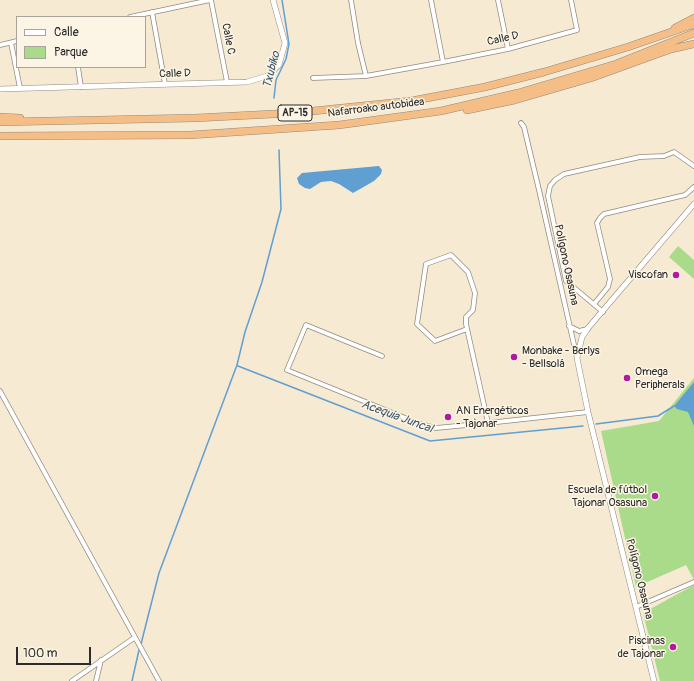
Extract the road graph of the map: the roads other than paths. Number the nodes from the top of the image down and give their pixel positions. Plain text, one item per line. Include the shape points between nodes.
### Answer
1 (210, 0) edge
2 (273, 0) edge
3 (351, 0) edge
4 (431, 0) edge
5 (498, 0) edge
6 (571, 0) edge
7 (152, 12) junction
8 (134, 16) edge
9 (694, 18) edge
10 (694, 24) edge
11 (672, 31) junction
12 (694, 34) edge
13 (16, 41) edge
14 (11, 43) junction
15 (694, 44) edge
16 (0, 45) edge
17 (508, 49) junction
18 (443, 62) junction
19 (78, 68) edge
20 (366, 76) junction
21 (313, 78) dead end
22 (227, 82) junction
23 (164, 84) junction
24 (81, 87) junction
25 (20, 88) junction
26 (0, 89) edge
27 (440, 111) junction
28 (0, 117) edge
29 (42, 121) junction
30 (0, 122) edge
31 (521, 123) dead end
32 (0, 136) edge
33 (694, 166) edge
34 (694, 187) edge
35 (694, 204) edge
36 (594, 304) junction
37 (603, 312) junction
38 (569, 326) junction
39 (588, 328) junction
40 (467, 329) junction
41 (382, 356) dead end
42 (577, 358) junction
43 (0, 391) edge
44 (588, 412) junction
45 (488, 423) junction
46 (694, 582) edge
47 (636, 607) junction
48 (134, 638) junction
49 (101, 660) junction
50 (72, 681) edge
51 (96, 681) edge
52 (159, 681) edge
53 (654, 681) edge

1 - 7 street
1 - 22 street, Calle C
2 - 22 street, Calle D via 285,43 279,65 267,76 247,82
3 - 20 street
4 - 18 street
5 - 17 street
6 - 17 street, Calle D via 578,30
7 - 8 street
7 - 23 street
9 - 11 highway
10 - 11 highway, Nafarroako autobidea / AP-15
11 - 29 highway, Nafarroako autobidea / AP-15 via 538,74 411,101 293,114
12 - 27 highway, Nafarroako autobidea / AP-15 via 616,64 518,93
13 - 14 street
14 - 16 street
14 - 25 street
15 - 27 highway via 671,49 590,78 515,100 468,110
17 - 18 street, Calle D
18 - 20 street, Calle D
19 - 24 street
20 - 21 street, Calle D
22 - 23 street, Calle D
23 - 24 street, Calle D
24 - 25 street, Calle D
25 - 26 street, Calle D
27 - 32 highway, Nafarroako autobidea / AP-15 via 339,125 190,135
28 - 29 highway
29 - 30 highway, AP-15
31 - 38 street, Polígono Osasuna via 539,190
33 - 36 street via 674,152 564,174 550,186 548,196 566,281
34 - 36 street via 684,195 604,214 600,218 597,223 610,279 608,287
35 - 37 street
36 - 37 street
37 - 39 street
38 - 39 street via 579,331
38 - 42 street, Polígono Osasuna
39 - 42 street via 580,342
40 - 40 street via 435,341 417,324 426,264 451,255 468,272 475,293 473,310 466,317
40 - 45 street
41 - 45 street via 306,325 287,370 420,424 436,428
42 - 44 street, Polígono Osasuna
43 - 48 street
44 - 45 street
44 - 47 street, Polígono Osasuna
46 - 47 street
47 - 53 street, Polígono Osasuna
48 - 49 street
48 - 52 street
49 - 50 street
49 - 51 street

